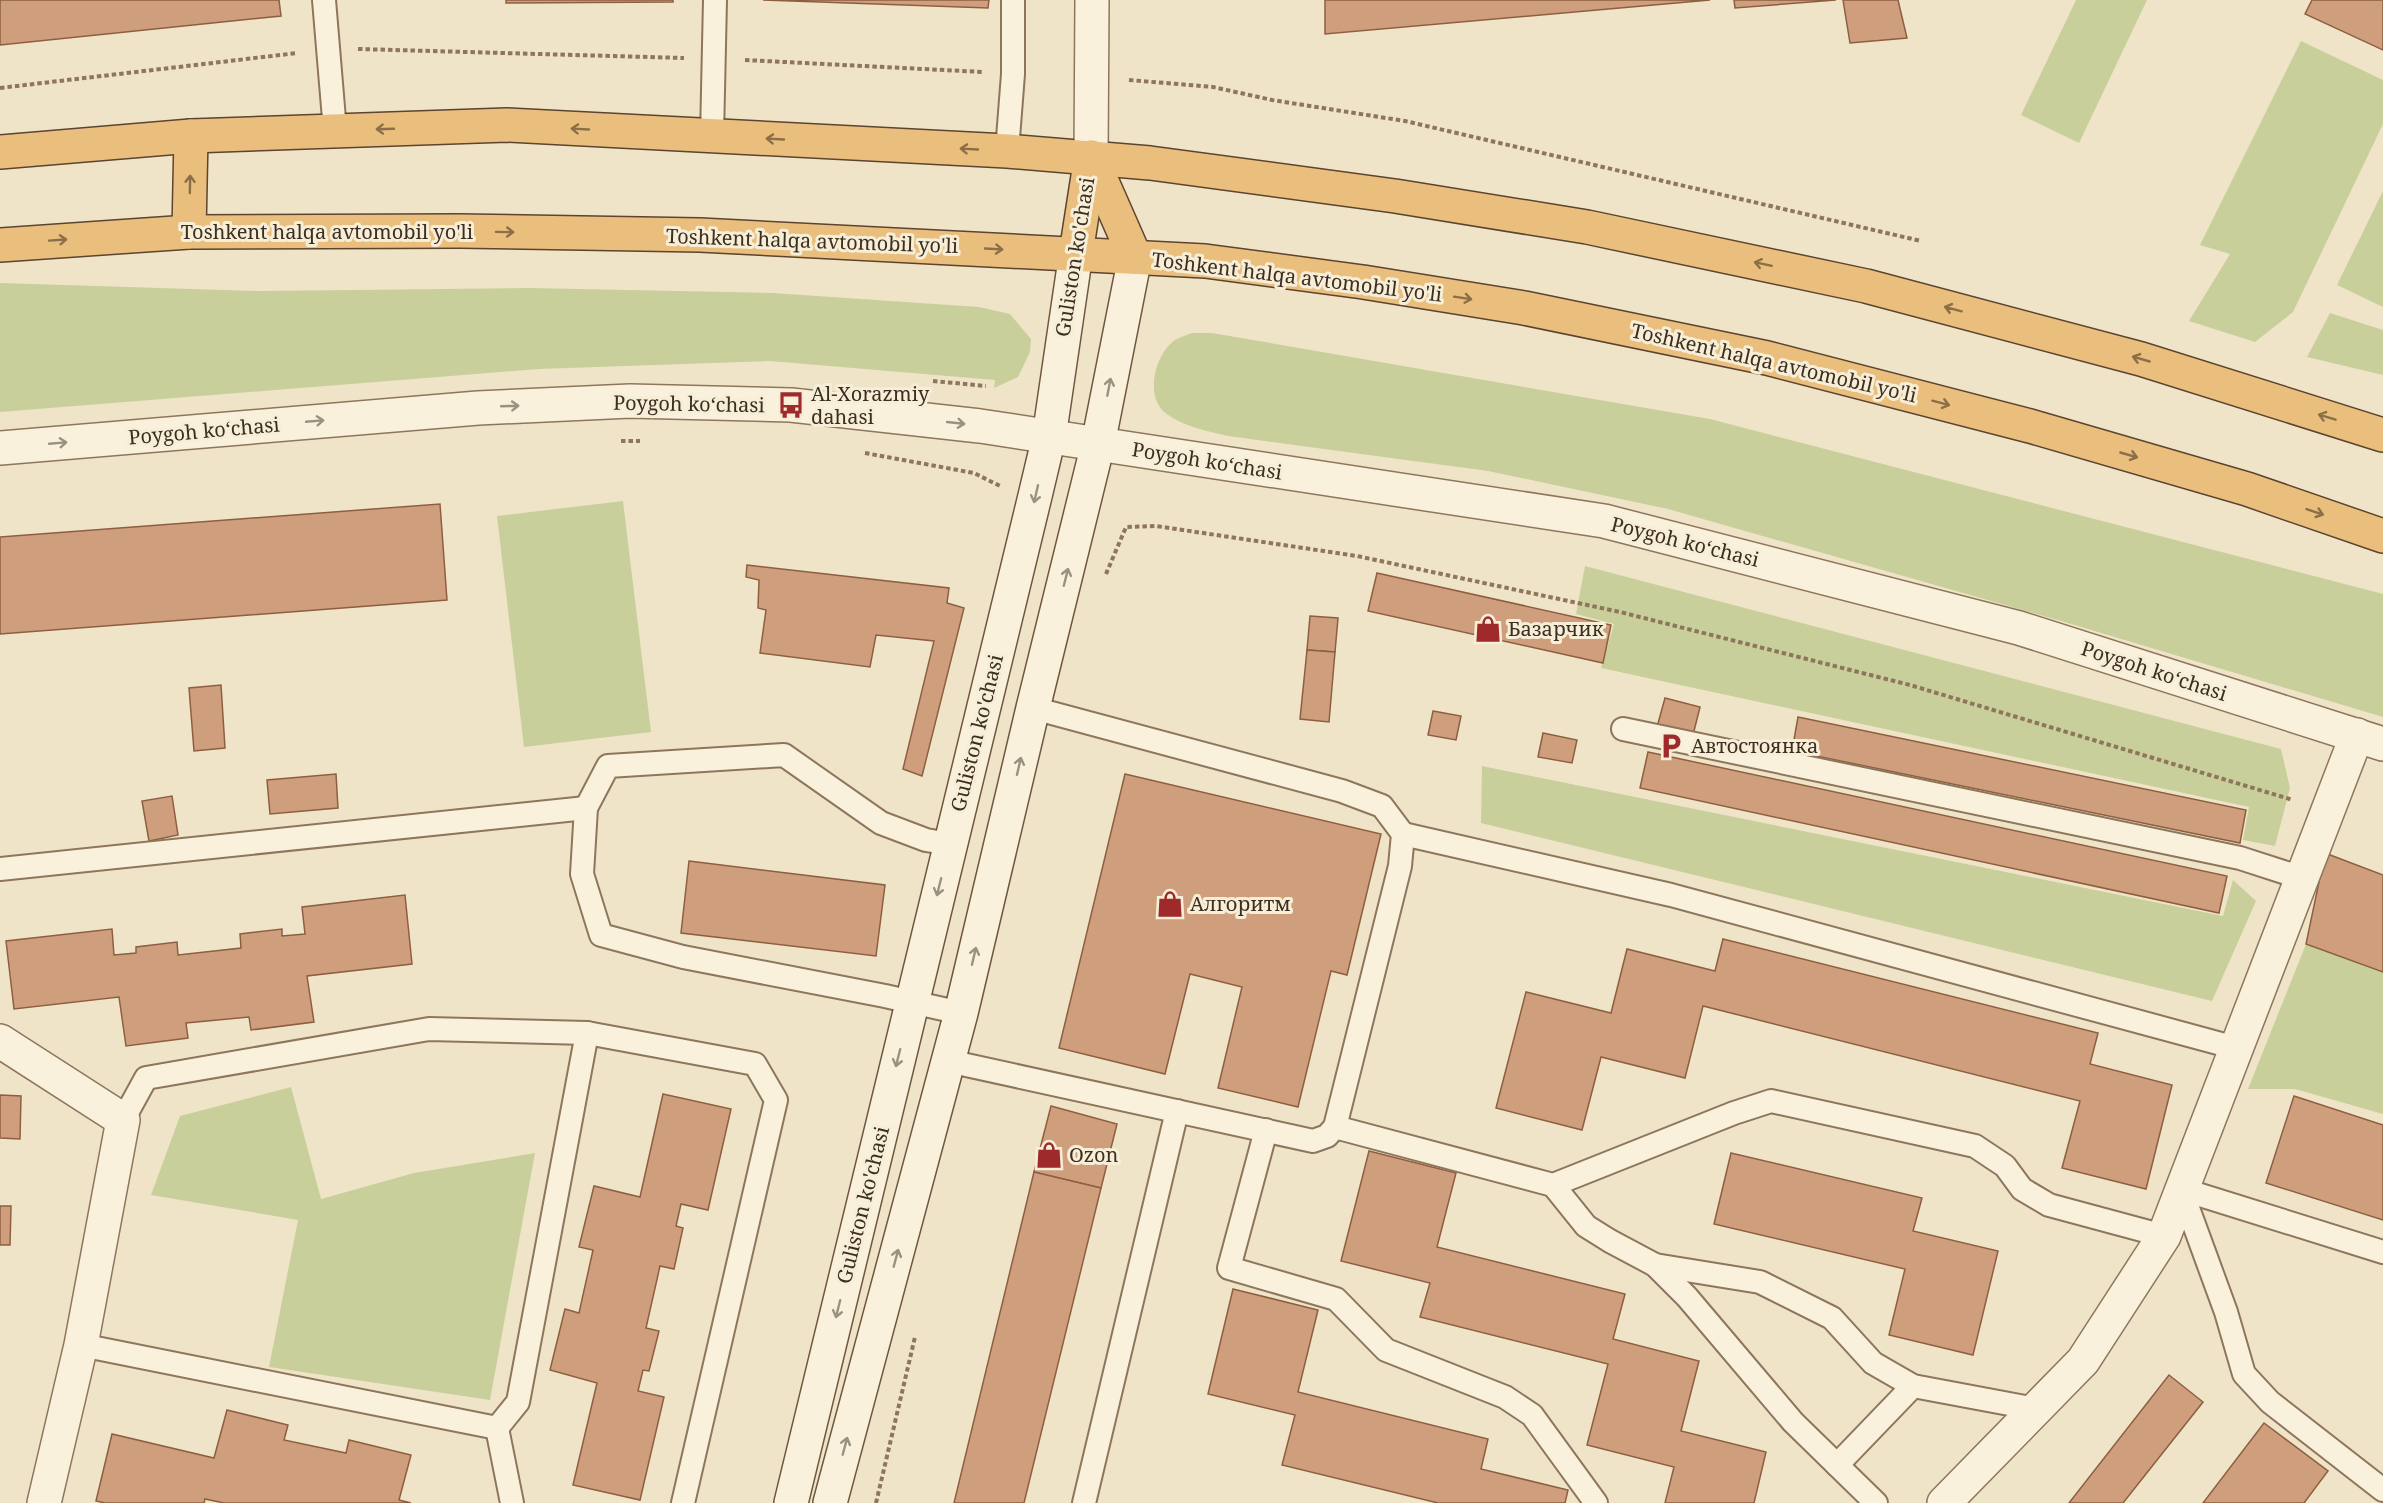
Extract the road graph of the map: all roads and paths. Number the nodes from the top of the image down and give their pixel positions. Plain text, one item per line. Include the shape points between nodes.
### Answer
1 (324, 0) edge
2 (715, 0) edge
3 (1012, 0) edge
4 (1092, 0) edge
5 (327, 50) junction
6 (712, 59) junction
7 (1013, 74) junction
8 (1091, 77) junction
9 (0, 88) edge
10 (335, 131) junction
11 (191, 136) junction
12 (712, 136) junction
13 (1007, 151) junction
14 (0, 152) edge
15 (1091, 157) junction
16 (189, 232) junction
17 (1921, 241) dead end
18 (0, 245) edge
19 (1076, 254) junction
20 (1135, 257) junction
21 (2383, 435) edge
22 (1049, 437) junction
23 (648, 440) dead end
24 (614, 441) dead end
25 (1098, 444) junction
26 (0, 448) edge
27 (862, 452) dead end
28 (1000, 486) dead end
29 (1126, 527) dead end
30 (2383, 536) edge
31 (1033, 708) junction
32 (1623, 729) dead end
33 (2370, 740) edge
34 (586, 808) junction
35 (2328, 811) junction
36 (1402, 834) junction
37 (950, 844) junction
38 (0, 868) edge
39 (2302, 878) junction
40 (912, 1001) junction
41 (961, 1013) junction
42 (587, 1034) junction
43 (0, 1041) edge
44 (2236, 1048) junction
45 (948, 1061) junction
46 (1177, 1111) junction
47 (123, 1120) junction
48 (1335, 1126) junction
49 (1266, 1130) junction
50 (1553, 1185) junction
51 (2181, 1189) junction
52 (2164, 1236) junction
53 (2383, 1252) edge
54 (1655, 1265) junction
55 (81, 1345) junction
56 (1913, 1386) junction
57 (2036, 1410) junction
58 (497, 1428) junction
59 (1837, 1465) junction
60 (2383, 1490) edge
61 (44, 1503) edge
62 (512, 1503) edge
63 (683, 1503) edge
64 (791, 1503) edge
65 (830, 1503) edge
66 (1084, 1503) edge
67 (1596, 1503) edge
68 (1876, 1503) edge
69 (1944, 1503) edge

1 - 5 lane
2 - 6 lane
3 - 7 lane
4 - 8 street
5 - 6 path
5 - 9 path
5 - 10 lane
6 - 7 path
6 - 12 lane
7 - 13 lane
8 - 15 street
8 - 17 path via 1213,87 1405,121
10 - 11 highway
12 -> 10 highway via 507,125
11 - 14 highway
16 -> 11 highway
13 -> 12 highway
13 - 15 highway
15 - 19 highway, Guliston ko'chasi
15 - 20 highway, Guliston ko'chasi
21 -> 15 highway via 2142,359 1866,286 1587,227
18 -> 16 highway, Toshkent halqa avtomobil yo'li
16 -> 19 highway, Toshkent halqa avtomobil yo'li via 688,235
19 - 20 highway, Toshkent halqa avtomobil yo'li
19 - 22 street, Guliston ko'chasi
25 -> 20 street
20 -> 30 highway, Toshkent halqa avtomobil yo'li via 1205,261 1478,300 1767,358 2030,426 2247,489
22 - 25 street, Poygoh koʻchasi
26 -> 22 street, Poygoh koʻchasi via 478,408 630,401 791,405
22 -> 37 street, Guliston ko'chasi
23 - 24 path
31 -> 25 street
25 - 33 street, Poygoh koʻchasi via 1604,521 2019,628
27 - 28 path via 974,472
29 - 35 path via 1156,526 1357,556 1620,612 1910,686
31 - 36 lane via 1342,791 1382,806
41 -> 31 street
32 - 39 lane via 2240,858
33 - 35 street
34 - 37 lane via 608,766 784,755 881,823 926,840
34 - 38 lane
34 - 40 lane via 582,874 602,935 683,957
35 - 39 street
36 - 44 lane via 1671,895
36 - 48 lane via 1400,866
37 -> 40 street, Guliston ko'chasi
39 - 44 street
40 - 41 lane
40 -> 64 street, Guliston ko'chasi
41 - 45 street
42 - 47 lane via 429,1029 146,1078
42 - 58 lane via 519,1402
42 - 63 lane via 755,1064 776,1100
43 - 47 street
44 - 51 street
45 - 46 lane
65 -> 45 street
46 - 49 lane
46 - 66 lane
47 - 55 street
48 - 49 lane via 1327,1136 1313,1141
48 - 50 lane
49 - 67 lane via 1229,1268 1336,1299 1386,1350 1514,1403 1532,1415
50 - 52 lane via 1771,1101 1976,1146 2005,1166 2022,1189 2049,1205
50 - 54 lane via 1586,1226
51 - 52 street
51 - 53 lane
51 - 60 lane via 2244,1374 2270,1402
52 - 57 street via 2083,1361
54 - 56 lane via 1760,1282 1832,1318 1873,1363
54 - 59 lane via 1793,1422
55 - 58 lane
55 - 61 street
56 - 57 lane
56 - 59 lane
57 - 69 street
58 - 62 lane
59 - 68 lane

